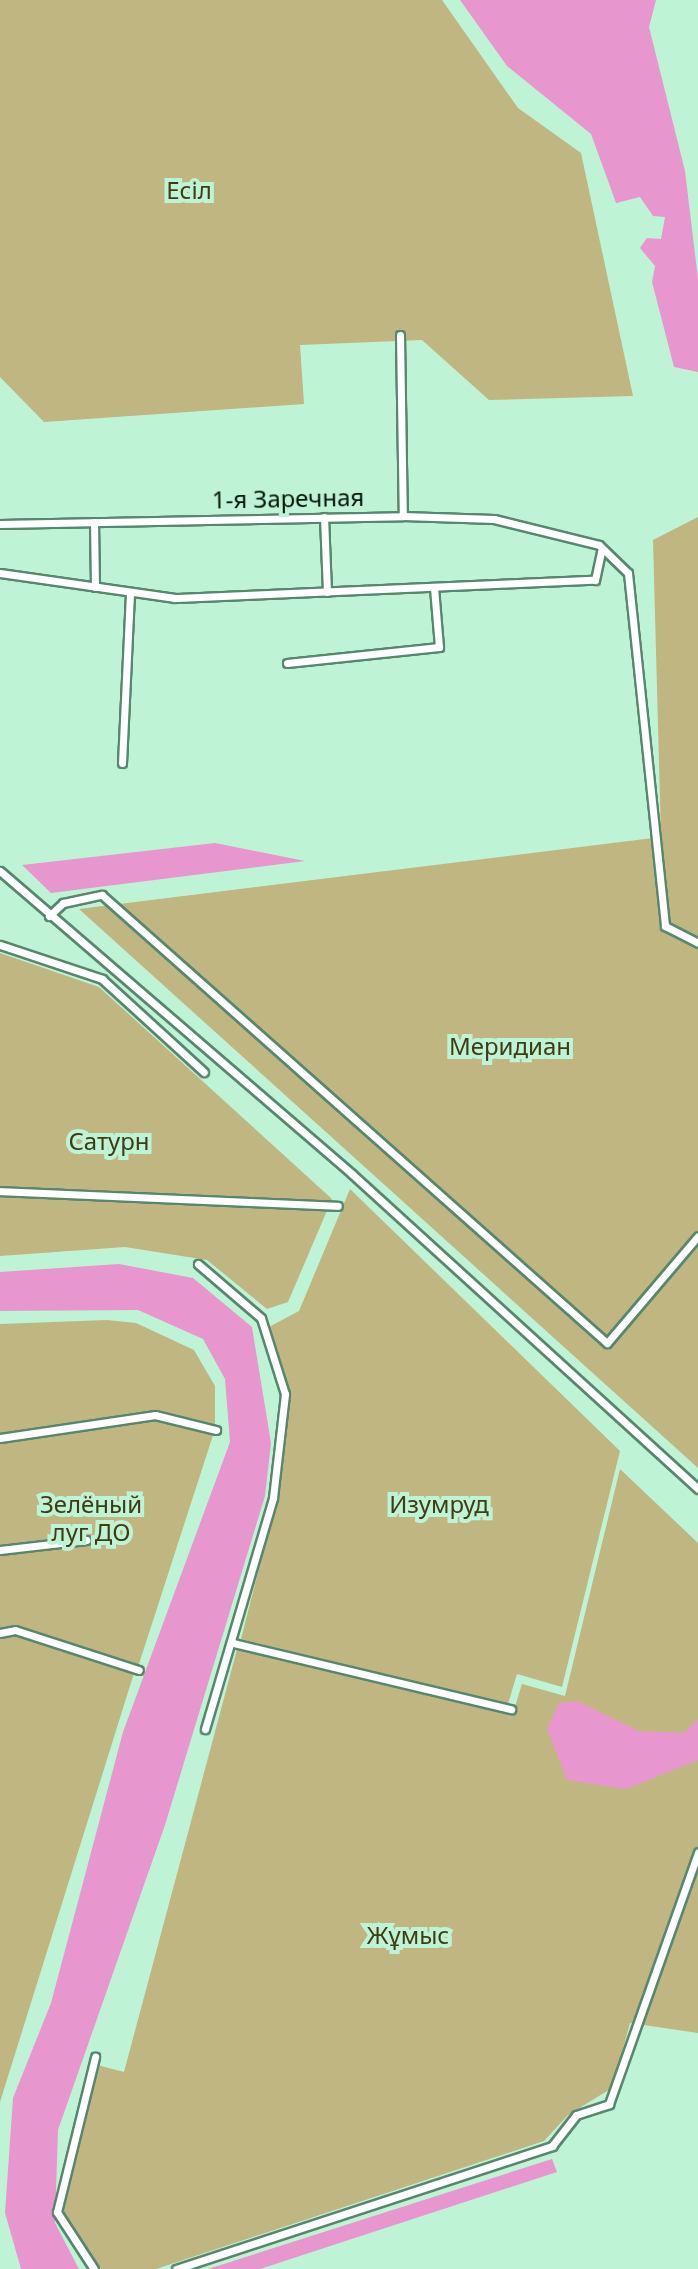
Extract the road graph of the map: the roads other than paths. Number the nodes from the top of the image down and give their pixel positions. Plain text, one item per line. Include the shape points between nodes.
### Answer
1 (400, 335) dead end
2 (403, 516) junction
3 (324, 517) junction
4 (94, 522) junction
5 (0, 524) edge
6 (601, 552) junction
7 (0, 573) edge
8 (95, 587) junction
9 (434, 587) junction
10 (130, 592) junction
11 (327, 592) junction
12 (287, 663) dead end
13 (122, 763) dead end
14 (0, 871) edge
15 (49, 916) junction
16 (698, 943) edge
17 (0, 945) edge
18 (204, 1072) dead end
19 (0, 1191) edge
20 (338, 1206) dead end
21 (698, 1236) edge
22 (198, 1264) dead end
23 (216, 1430) dead end
24 (0, 1438) edge
25 (698, 1489) edge
26 (86, 1540) dead end
27 (0, 1550) edge
28 (0, 1633) edge
29 (233, 1643) junction
30 (139, 1670) dead end
31 (511, 1709) dead end
32 (205, 1729) dead end
33 (698, 1852) edge
34 (95, 2057) dead end
35 (94, 2269) edge
36 (176, 2269) edge

1 - 2 street
2 - 3 street, 1-я Заречная
2 - 6 street, 1-я Заречная via 494,519 575,539
3 - 4 street, 1-я Заречная
3 - 11 street
4 - 5 street, 1-я Заречная
4 - 8 street
6 - 9 street via 595,580
6 - 16 street, 1-я Заречная via 628,573 665,926
7 - 8 street
8 - 10 street
9 - 11 street
9 - 12 street via 439,647
10 - 11 street via 175,598
10 - 13 street
14 - 15 street
15 - 21 street via 63,903 102,895 607,1343
15 - 25 street via 352,1174
17 - 18 street via 102,979
19 - 20 street
22 - 29 street via 261,1318 285,1394 273,1498
23 - 24 street via 155,1415
26 - 27 street
28 - 30 street via 15,1630
29 - 31 street
29 - 32 street
33 - 36 street via 609,2104 576,2115 552,2146
34 - 35 street via 57,2212

